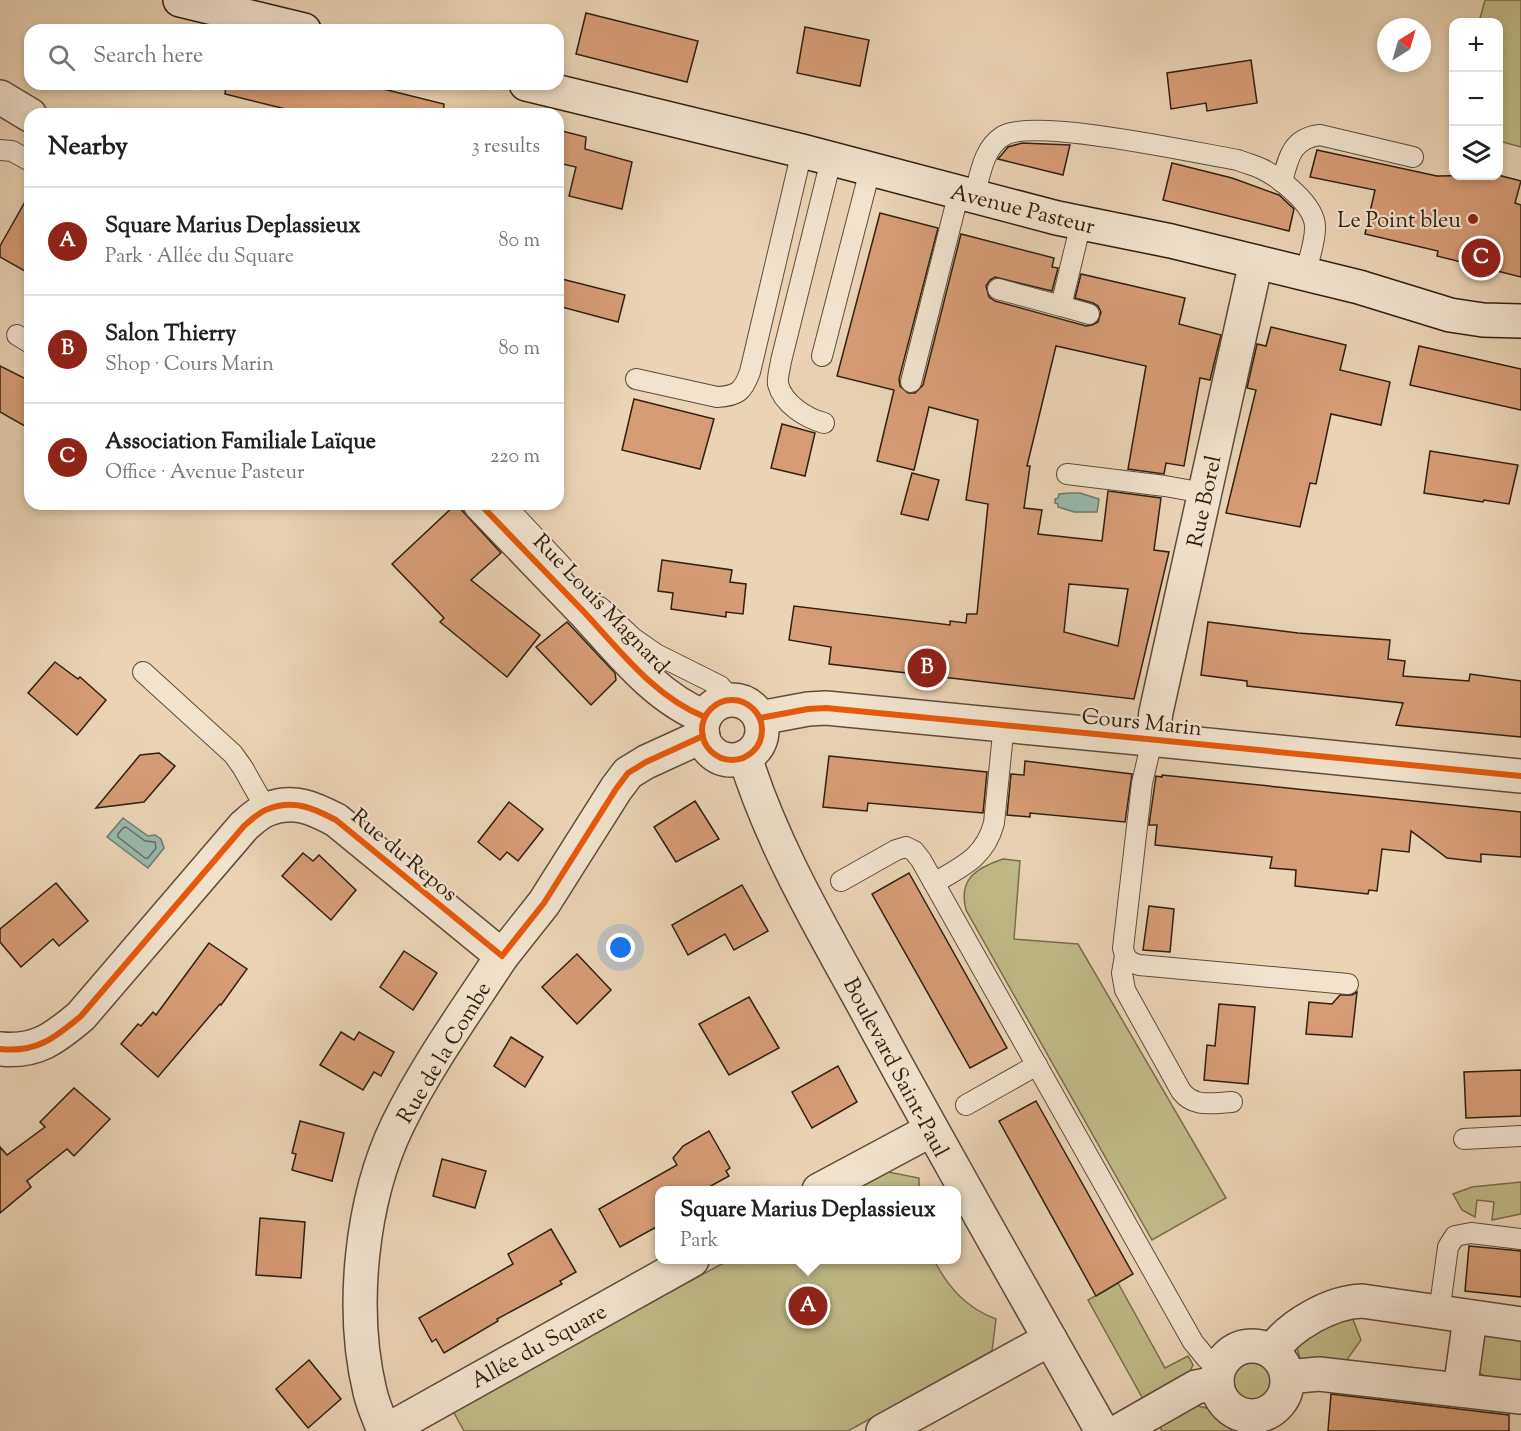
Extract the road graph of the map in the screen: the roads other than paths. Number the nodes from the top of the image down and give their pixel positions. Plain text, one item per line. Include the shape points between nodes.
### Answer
1 (180, 0) edge
2 (279, 24) edge
3 (551, 90) edge
4 (0, 97) edge
5 (24, 111) edge
6 (0, 150) edge
7 (817, 155) junction
8 (1413, 156) dead end
9 (24, 158) edge
10 (870, 170) junction
11 (1282, 182) junction
12 (967, 194) junction
13 (1082, 223) junction
14 (1256, 262) junction
15 (1305, 274) junction
16 (998, 290) dead end
17 (1061, 306) junction
18 (1089, 314) dead end
19 (1521, 321) edge
20 (822, 356) dead end
21 (636, 379) dead end
22 (911, 382) dead end
23 (824, 423) dead end
24 (1067, 474) dead end
25 (1204, 494) junction
26 (486, 510) edge
27 (510, 510) edge
28 (143, 672) dead end
29 (712, 718) junction
30 (760, 718) junction
31 (1004, 724) junction
32 (1152, 741) junction
33 (745, 757) junction
34 (1521, 776) edge
35 (266, 809) junction
36 (841, 881) dead end
37 (934, 883) junction
38 (502, 956) junction
39 (1125, 956) junction
40 (1348, 984) dead end
41 (0, 1049) edge
42 (1037, 1065) junction
43 (1232, 1102) dead end
44 (966, 1105) dead end
45 (931, 1130) junction
46 (1521, 1136) edge
47 (1464, 1139) dead end
48 (828, 1186) edge
49 (1521, 1239) edge
50 (685, 1264) edge
51 (1454, 1315) junction
52 (1521, 1324) edge
53 (1050, 1339) junction
54 (1280, 1364) junction
55 (1219, 1375) junction
56 (1460, 1390) junction
57 (1521, 1397) edge
58 (1247, 1423) edge
59 (385, 1431) edge
60 (883, 1431) edge
61 (1102, 1431) edge
62 (1119, 1431) edge

1 - 2 street
3 - 7 street, Avenue Pasteur
4 - 5 street
6 - 9 lane
7 - 10 street, Avenue Pasteur
7 - 21 lane via 744,386 730,396 717,397
7 - 23 lane via 778,383 795,408
8 - 11 lane via 1320,135 1308,136 1298,142 1290,155
10 - 12 street, Avenue Pasteur
10 - 20 lane
11 - 12 lane via 1261,168 1238,160 1074,133 1021,131 1004,135 993,145
11 - 15 lane via 1304,201 1316,227
12 - 13 street, Avenue Pasteur
12 - 22 lane
13 - 14 street, Avenue Pasteur
13 - 17 lane
14 - 15 street, Avenue Pasteur
14 - 25 street, Rue Borel
15 - 19 street, Avenue Pasteur via 1450,315
16 - 17 lane
17 - 18 lane
24 - 25 lane
25 - 32 street, Rue Borel
26 - 29 street, Rue Louis Magnard via 628,660 675,702
27 - 29 lane via 633,638 720,686 726,693
28 - 35 lane via 233,754
29 - 30 street via 738,700
29 - 33 street via 706,746 722,759
29 - 38 street via 628,774 544,903
30 - 31 street, Cours Marin via 826,708
30 - 33 street via 761,738 757,748
31 - 32 street, Cours Marin
31 - 37 lane via 991,835 975,858
32 - 34 street, Cours Marin
32 - 39 lane via 1142,783
33 - 45 street, Boulevard Saint-Paul via 769,824 797,881
35 - 38 street, Rue du Repos via 288,804 311,807 336,820
35 - 41 street via 244,826 81,1016 56,1038 32,1048
36 - 37 lane via 906,847 914,851
37 - 42 lane
38 - 59 street, Rue de la Combe via 429,1067 397,1125 373,1190 363,1245 361,1309 370,1393
39 - 40 lane via 1139,965
39 - 43 lane via 1125,990 1187,1099
42 - 44 lane
42 - 55 lane via 1193,1342
45 - 48 street
45 - 53 street, Boulevard Saint-Paul
46 - 47 lane
49 - 51 lane via 1470,1233 1455,1236 1448,1246
50 - 59 street, Allée du Square
51 - 52 street
51 - 54 street via 1348,1302 1322,1312 1285,1335
51 - 56 street
53 - 60 street
53 - 61 street, Boulevard Saint-Paul
54 - 55 street via 1252,1346 1242,1347 1226,1358
54 - 56 street via 1319,1374
54 - 58 street via 1287,1388 1283,1398 1277,1407
55 - 58 street via 1220,1394
55 - 62 street
56 - 57 street

